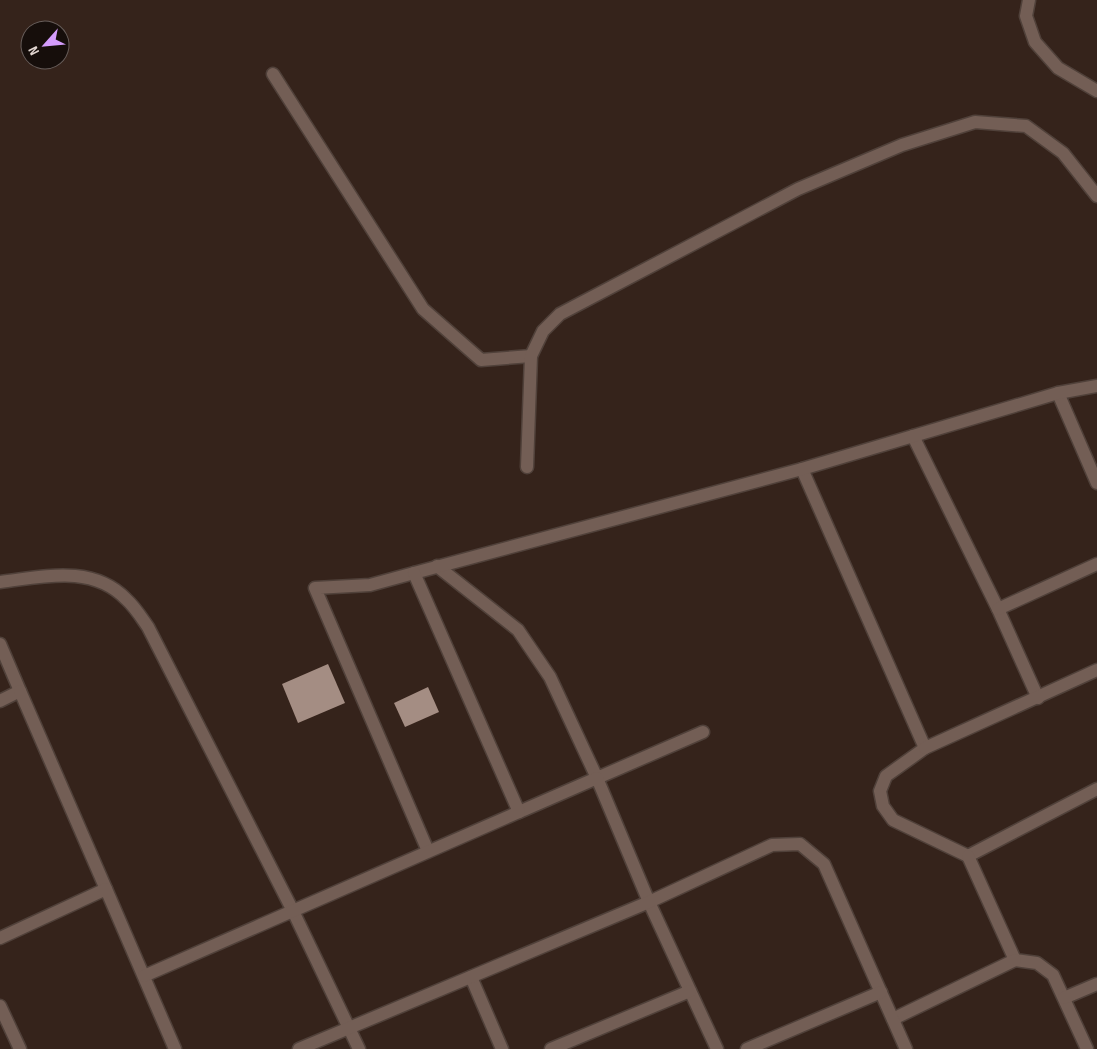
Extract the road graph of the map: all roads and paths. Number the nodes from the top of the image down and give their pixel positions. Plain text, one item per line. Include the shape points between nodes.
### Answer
1 (1029, 0) edge
2 (273, 74) dead end
3 (1097, 91) edge
4 (1097, 196) edge
5 (532, 356) junction
6 (1097, 386) edge
7 (1058, 393) junction
8 (913, 436) junction
9 (527, 467) dead end
10 (802, 469) junction
11 (1097, 483) edge
12 (1097, 564) edge
13 (438, 566) junction
14 (414, 573) junction
15 (0, 582) edge
16 (998, 609) junction
17 (0, 644) edge
18 (1097, 670) edge
19 (20, 690) junction
20 (1038, 698) junction
21 (0, 701) edge
22 (703, 732) dead end
23 (925, 748) junction
24 (597, 778) junction
25 (1097, 789) edge
26 (519, 812) junction
27 (428, 852) junction
28 (968, 856) junction
29 (106, 889) junction
30 (649, 902) junction
31 (293, 911) junction
32 (0, 938) edge
33 (1015, 960) junction
34 (144, 976) junction
35 (471, 977) junction
36 (1097, 984) edge
37 (690, 991) junction
38 (881, 992) junction
39 (1064, 998) junction
40 (0, 1006) edge
41 (893, 1019) junction
42 (349, 1027) junction
43 (20, 1049) edge
44 (176, 1049) edge
45 (298, 1049) edge
46 (359, 1049) edge
47 (502, 1049) edge
48 (551, 1049) edge
49 (717, 1049) edge
50 (747, 1049) edge
51 (906, 1049) edge
52 (1087, 1049) edge

1 - 3 street via 1026,16 1035,42 1058,68
2 - 5 street via 423,309 481,360
4 - 5 street via 1063,153 1026,126 975,122 902,144 798,189 560,314 543,331
5 - 9 street
6 - 7 street
7 - 8 street
7 - 11 street
8 - 10 street
8 - 16 street
10 - 13 street
10 - 23 street
12 - 16 street
13 - 14 street
13 - 24 street via 518,630 550,677
14 - 26 street
14 - 27 street via 370,585 315,588
15 - 31 street via 76,575 105,582 126,598 148,626
16 - 20 street
17 - 19 street
18 - 20 street
19 - 21 street
19 - 29 street
20 - 23 street
22 - 24 street
23 - 28 street via 886,776 880,791 883,806 894,820
24 - 26 street
24 - 30 street
25 - 28 street
26 - 27 street
27 - 31 street
28 - 33 street
29 - 32 street
29 - 34 street
30 - 35 street
30 - 37 street
30 - 38 street via 772,845 800,844 824,864
31 - 34 street
31 - 42 street
33 - 39 street via 1037,963 1052,975
33 - 41 street
34 - 44 street
35 - 42 street
35 - 47 street
36 - 39 street
37 - 48 street
37 - 49 street
38 - 41 street
38 - 50 street
39 - 52 street
40 - 43 street
41 - 51 street
42 - 45 street
42 - 46 street

